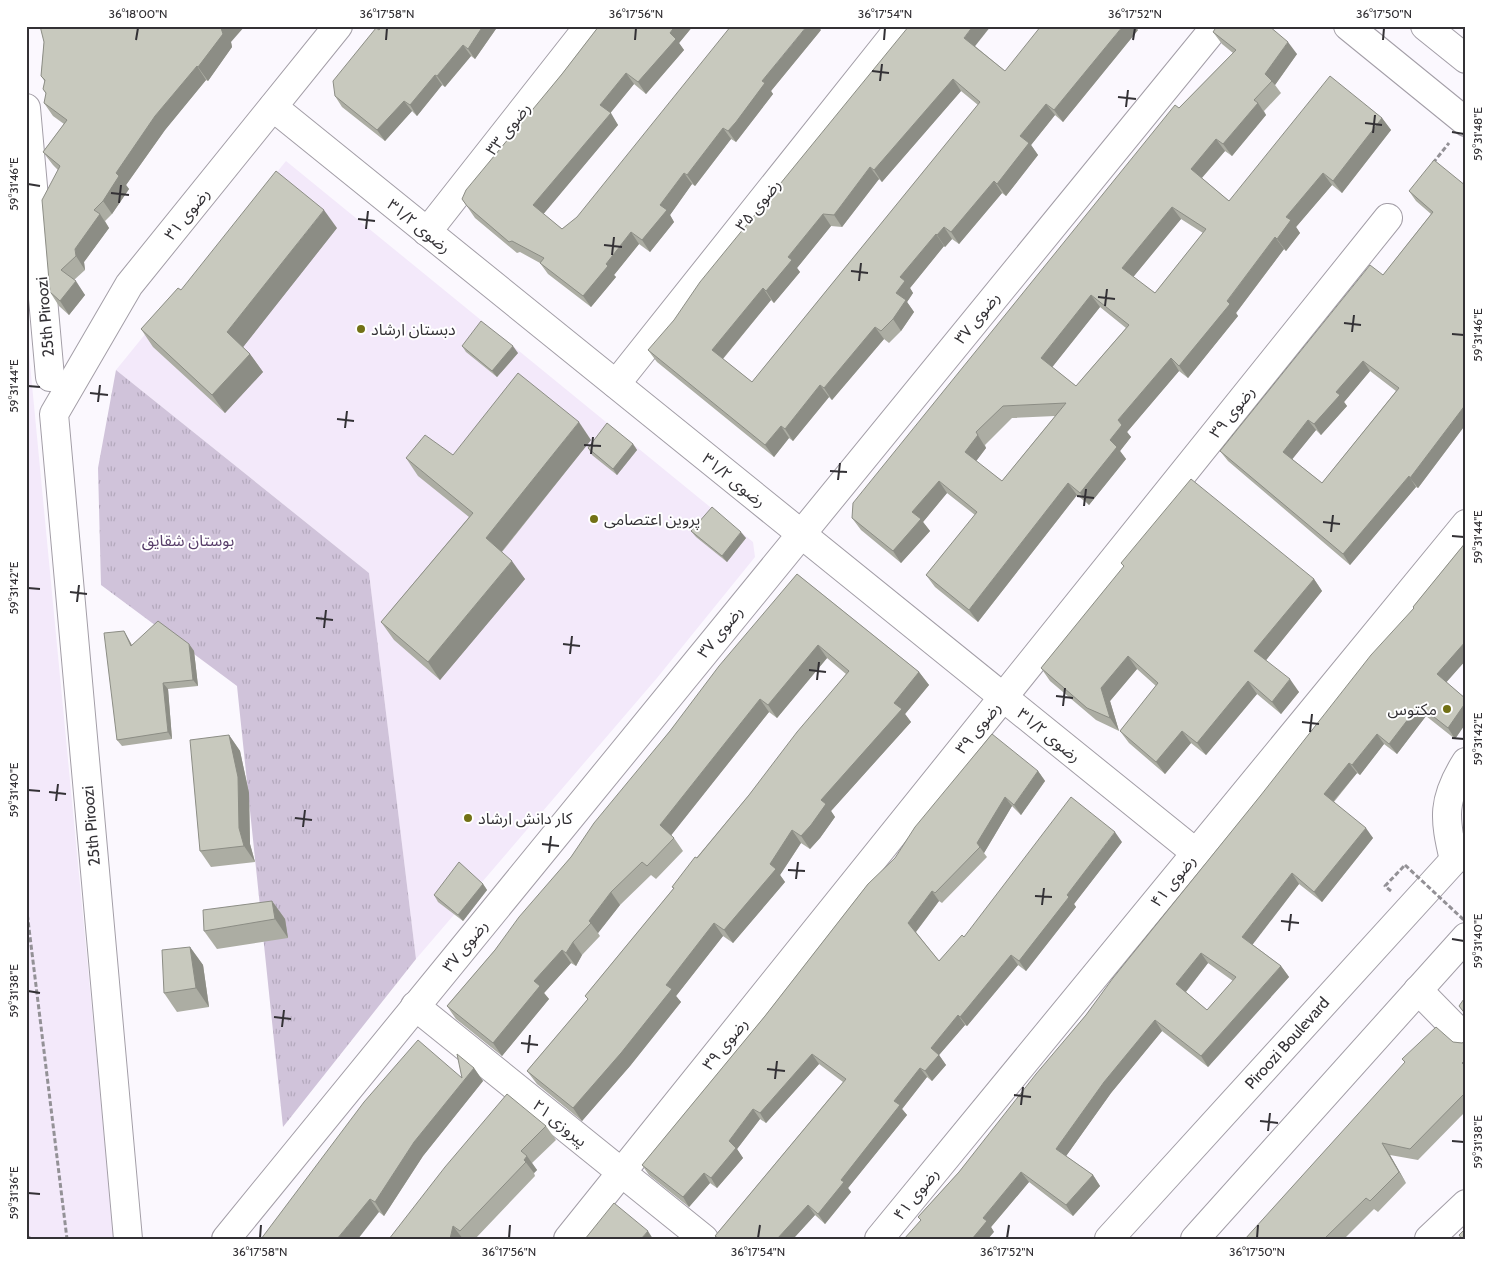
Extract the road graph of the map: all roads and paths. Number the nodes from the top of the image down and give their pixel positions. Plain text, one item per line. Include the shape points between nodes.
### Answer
1 (338, 26) edge
2 (589, 26) edge
3 (901, 26) edge
4 (1216, 26) edge
5 (1348, 26) edge
6 (1425, 26) edge
7 (1466, 59) edge
8 (273, 107) junction
9 (26, 108) edge
10 (1460, 130) edge
11 (1430, 167) edge
12 (1388, 218) dead end
13 (427, 232) junction
14 (50, 376) dead end
15 (616, 384) junction
16 (54, 414) joint
17 (1466, 524) edge
18 (800, 534) junction
19 (1003, 698) junction
20 (1466, 762) edge
21 (1196, 853) junction
22 (1460, 854) edge
23 (26, 855) edge
24 (1405, 865) dead end
25 (1466, 922) edge
26 (1466, 938) edge
27 (1418, 990) junction
28 (415, 1006) junction
29 (1466, 1039) edge
30 (622, 1172) junction
31 (1466, 1204) edge
32 (26, 1236) edge
33 (32, 1239) edge
34 (67, 1239) edge
35 (128, 1239) edge
36 (226, 1239) edge
37 (568, 1239) edge
38 (704, 1239) edge
39 (880, 1239) edge
40 (1109, 1239) edge
41 (1195, 1239) edge
42 (1430, 1239) edge

1 - 8 street, رضوی ۳۱
2 - 13 street, رضوی ۳۳
3 - 15 street, رضوی ۳۵
4 - 18 street, رضوی ۳۷
5 - 10 street
6 - 7 street
8 - 13 street, رضوی ۳۱/۲
8 - 16 street, رضوی ۳۱ via 130,285
9 - 14 street, 25th Piroozi
10 - 11 path
12 - 19 street, رضوی ۳۹
13 - 15 street, رضوی ۳۱/۲
15 - 18 street, رضوی ۳۱/۲
16 - 35 street, 25th Piroozi
17 - 21 street, رضوی ۴۱
18 - 19 street, رضوی ۳۱/۲
18 - 28 street, رضوی ۳۷
19 - 21 street, رضوی ۳۱/۲
19 - 30 street, رضوی ۳۹
20 - 22 street via 1452,783 1445,822
21 - 39 street, رضوی ۴۱
22 - 40 street, Piroozi Boulevard
23 - 34 path via 27,912
24 - 25 path, bridge
26 - 27 street
27 - 29 street
27 - 41 street
28 - 30 street, پیروزی ۲۱
28 - 36 street, رضوی ۳۷
30 - 37 street, رضوی ۳۹
30 - 38 street, پیروزی ۲۱
31 - 42 street
32 - 33 path

